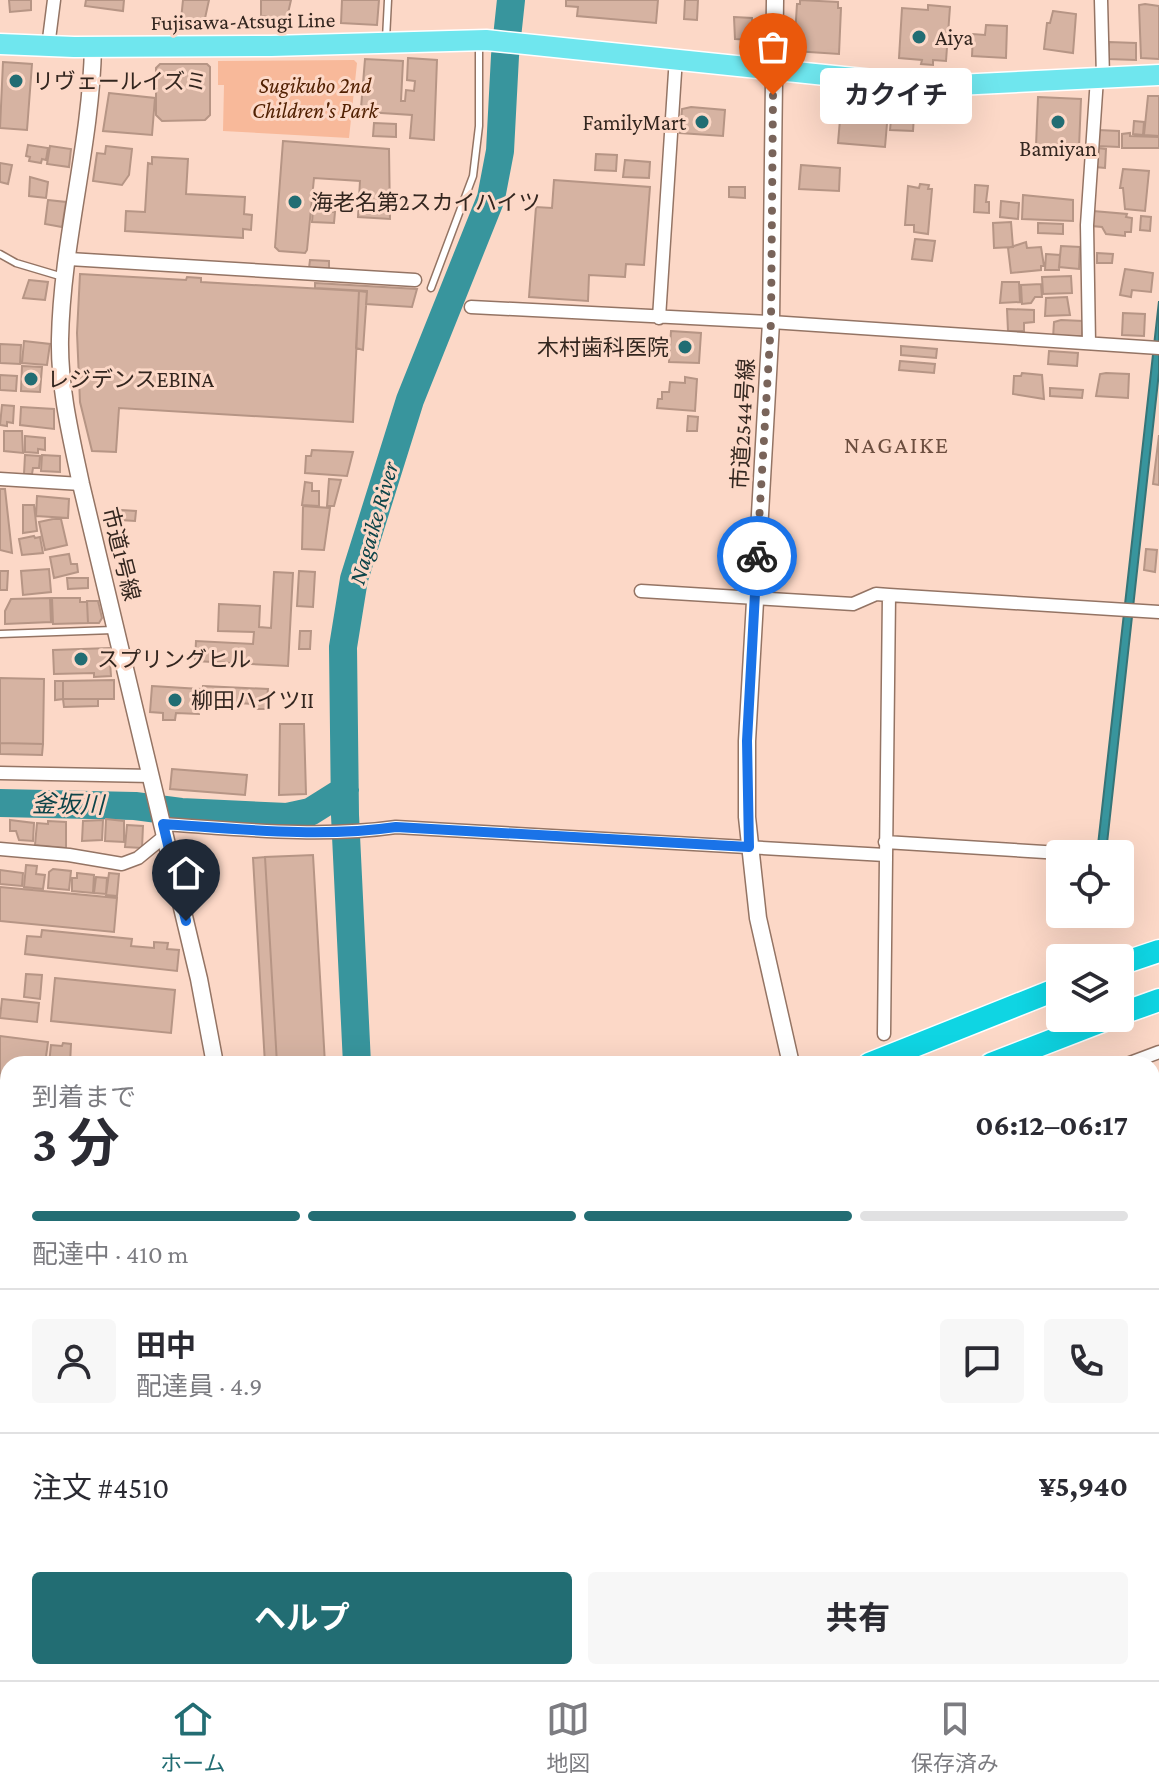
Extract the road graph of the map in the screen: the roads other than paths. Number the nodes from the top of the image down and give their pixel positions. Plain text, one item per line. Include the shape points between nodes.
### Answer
1 (54, 0) edge
2 (388, 0) edge
3 (775, 0) edge
4 (1101, 0) edge
5 (482, 40) junction
6 (386, 43) junction
7 (0, 44) edge
8 (48, 47) junction
9 (93, 47) junction
10 (676, 57) junction
11 (773, 69) junction
12 (1159, 75) edge
13 (1100, 78) junction
14 (0, 254) edge
15 (69, 259) junction
16 (66, 277) junction
17 (415, 280) dead end
18 (431, 288) dead end
19 (471, 307) dead end
20 (659, 318) junction
21 (771, 322) junction
22 (1089, 343) junction
23 (1157, 348) edge
24 (0, 479) edge
25 (81, 484) junction
26 (641, 591) dead end
27 (889, 595) junction
28 (755, 598) junction
29 (1159, 612) edge
30 (116, 630) junction
31 (0, 634) edge
32 (0, 773) edge
33 (152, 776) junction
34 (163, 825) junction
35 (749, 847) junction
36 (0, 849) edge
37 (885, 849) junction
38 (1046, 853) edge
39 (1159, 951) edge
40 (1134, 959) edge
41 (1046, 994) edge
42 (1159, 1000) edge
43 (1134, 1009) edge
44 (1074, 1032) edge
45 (884, 1034) dead end
46 (213, 1056) edge
47 (789, 1056) edge
48 (889, 1056) edge
49 (1012, 1056) edge

1 - 8 street
2 - 6 lane
3 - 11 street, 市道2544号線
4 - 13 street
5 - 6 main road, Fujisawa-Atsugi Line
5 - 10 main road, Fujisawa-Atsugi Line
5 - 18 lane via 473,176
6 - 9 main road, Fujisawa-Atsugi Line
7 - 8 main road, Fujisawa-Atsugi Line
8 - 9 main road, Fujisawa-Atsugi Line
9 - 15 street, 市道1号線
10 - 11 main road
10 - 20 street
11 - 13 main road via 957,85
11 - 21 street, 市道2544号線
12 - 13 main road
13 - 22 street via 1087,225
14 - 16 lane
15 - 16 street, 市道1号線
15 - 17 street
16 - 25 street, 市道1号線 via 60,339 63,382
19 - 20 street
20 - 21 street
21 - 22 street
21 - 28 street, 市道2544号線
22 - 23 street
24 - 25 street
25 - 30 street, 市道1号線
26 - 28 street
27 - 28 street via 876,594 853,604
27 - 29 street
27 - 37 street
28 - 35 street, 市道2544号線 via 746,769
30 - 31 lane
30 - 33 street, 市道1号線
32 - 33 street
33 - 34 street, 市道1号線
34 - 35 street via 363,832 396,827
34 - 36 street via 138,858 122,864
34 - 46 street, 市道1号線
35 - 37 street
35 - 47 street, 市道2544号線 via 758,918
37 - 38 street
37 - 45 street
39 - 40 highway
41 - 48 highway
42 - 43 highway
44 - 49 highway

